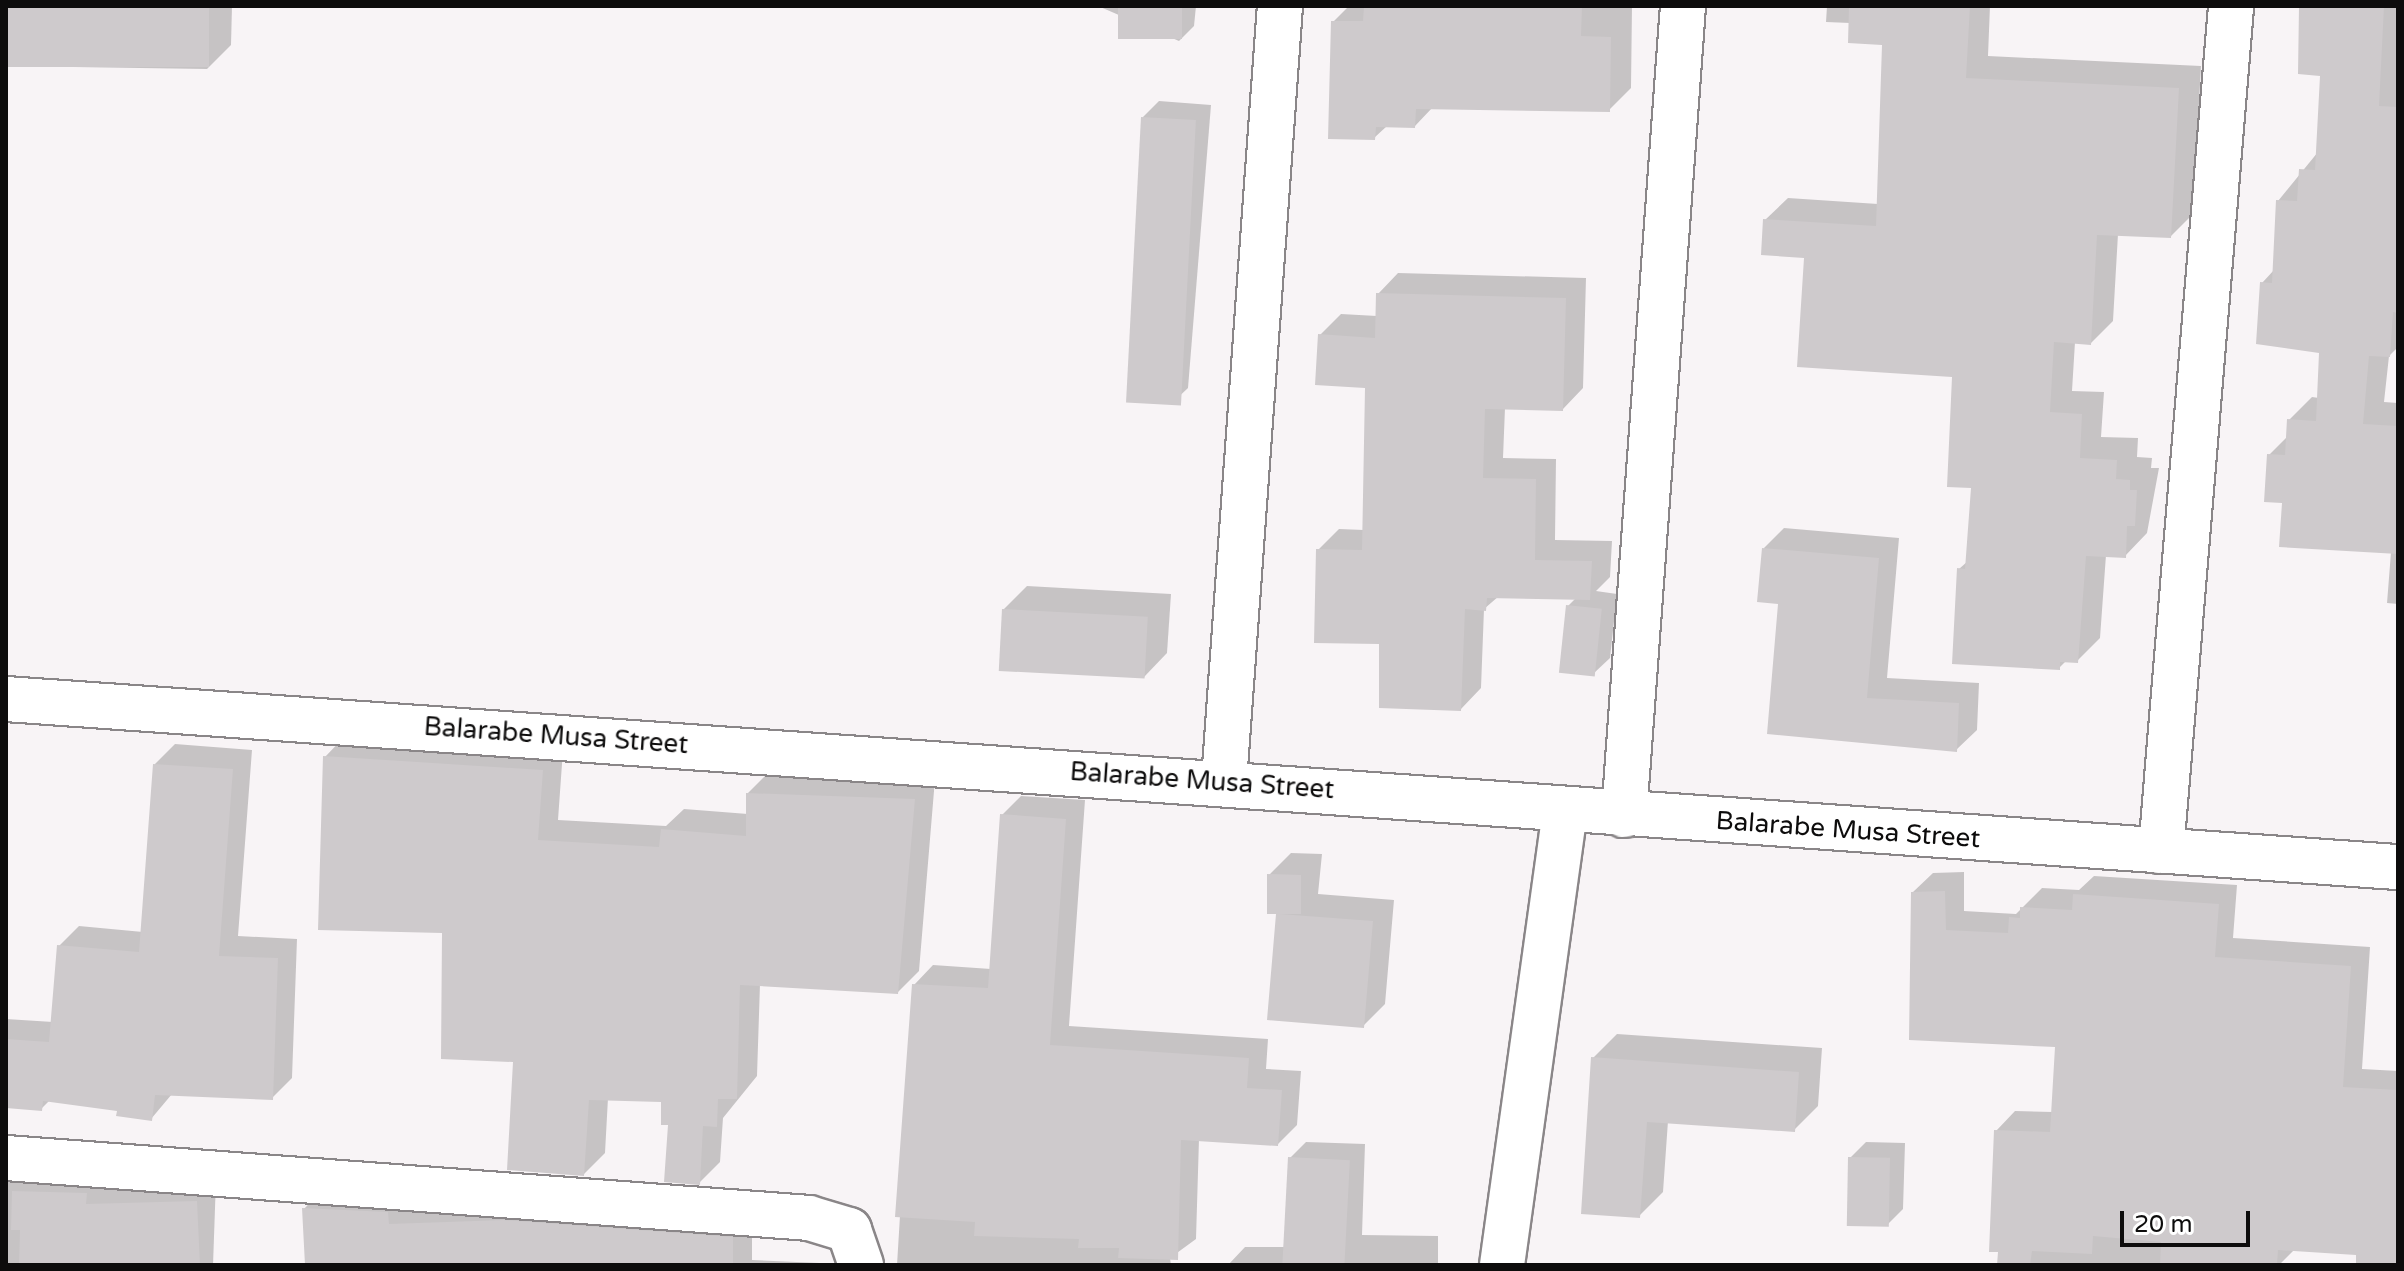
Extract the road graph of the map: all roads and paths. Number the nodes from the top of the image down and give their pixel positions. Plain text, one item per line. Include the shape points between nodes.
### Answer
1 (1280, 6) edge
2 (1683, 6) edge
3 (2231, 6) edge
4 (6, 699) edge
5 (1224, 781) junction
6 (1565, 812) junction
7 (1624, 815) junction
8 (2161, 851) junction
9 (2398, 867) edge
10 (6, 1158) edge
11 (861, 1265) edge
12 (1502, 1265) edge

1 - 5 street
2 - 7 street
3 - 8 street
4 - 5 street, Balarabe Musa Street
5 - 6 street, Balarabe Musa Street
6 - 7 street, Balarabe Musa Street
6 - 12 street
7 - 8 street, Balarabe Musa Street
8 - 9 street, Balarabe Musa Street
10 - 11 street via 809,1218 849,1230

